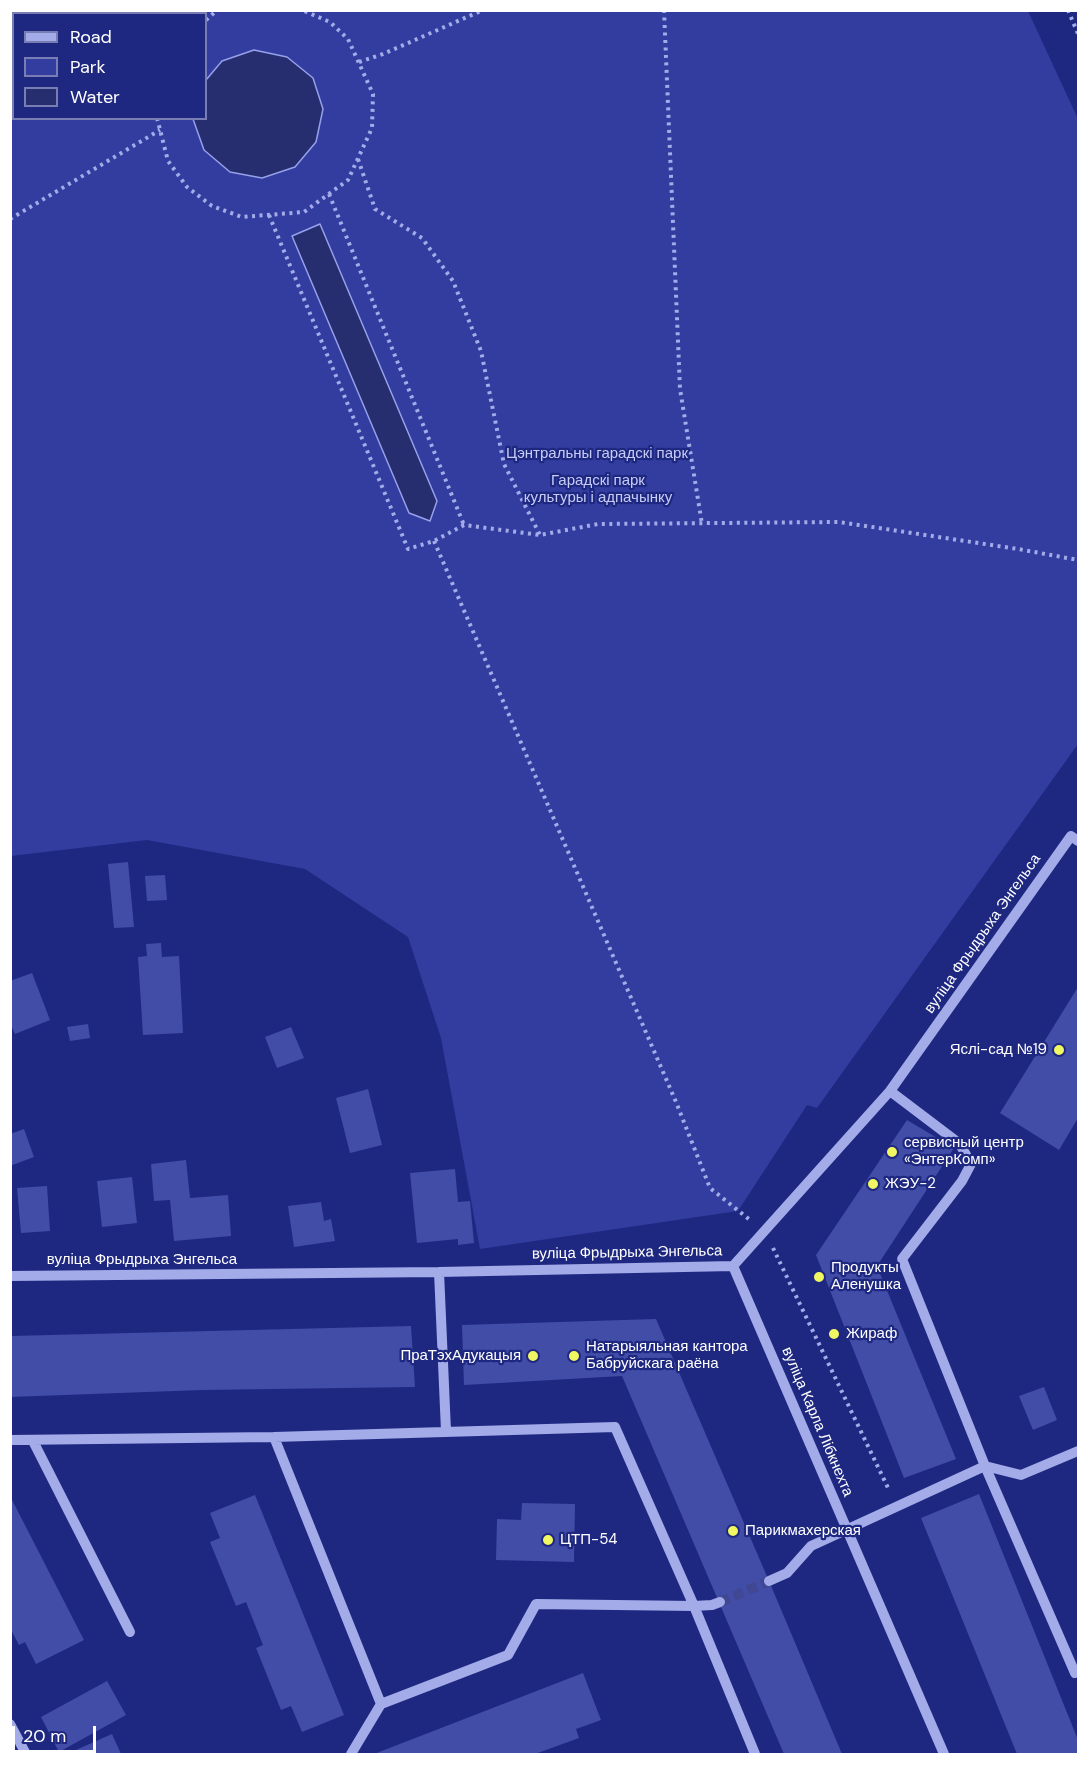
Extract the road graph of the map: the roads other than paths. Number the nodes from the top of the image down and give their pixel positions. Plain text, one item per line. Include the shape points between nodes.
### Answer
1 (1075, 838) edge
2 (890, 1090) junction
3 (733, 1266) junction
4 (439, 1272) junction
5 (10, 1276) edge
6 (446, 1431) junction
7 (274, 1437) junction
8 (10, 1440) edge
9 (33, 1441) junction
10 (1078, 1451) edge
11 (985, 1466) junction
12 (846, 1529) junction
13 (769, 1581) tunnel mouth
14 (720, 1602) tunnel mouth
15 (694, 1606) junction
16 (130, 1632) dead end
17 (1077, 1676) edge
18 (381, 1704) junction
19 (11, 1724) edge
20 (26, 1755) edge
21 (351, 1755) edge
22 (756, 1755) edge
23 (944, 1755) edge

1 - 2 street, вуліца Фрыдрыха Энгельса
2 - 3 street, вуліца Фрыдрыха Энгельса
2 - 11 street via 960,1144 971,1164 902,1259
3 - 4 street, вуліца Фрыдрыха Энгельса
3 - 12 street, вуліца Карла Лібкнехта
4 - 5 street, вуліца Фрыдрыха Энгельса
4 - 6 street
6 - 7 street
6 - 15 street via 615,1427
7 - 9 street
7 - 18 street
8 - 9 street
9 - 16 street
10 - 11 street via 1022,1475
11 - 12 street
11 - 17 street
12 - 13 street via 811,1546 787,1573
12 - 23 street, вуліца Карла Лібкнехта
14 - 15 street
15 - 18 street via 536,1604 508,1655
15 - 22 street
18 - 21 street
19 - 20 street

